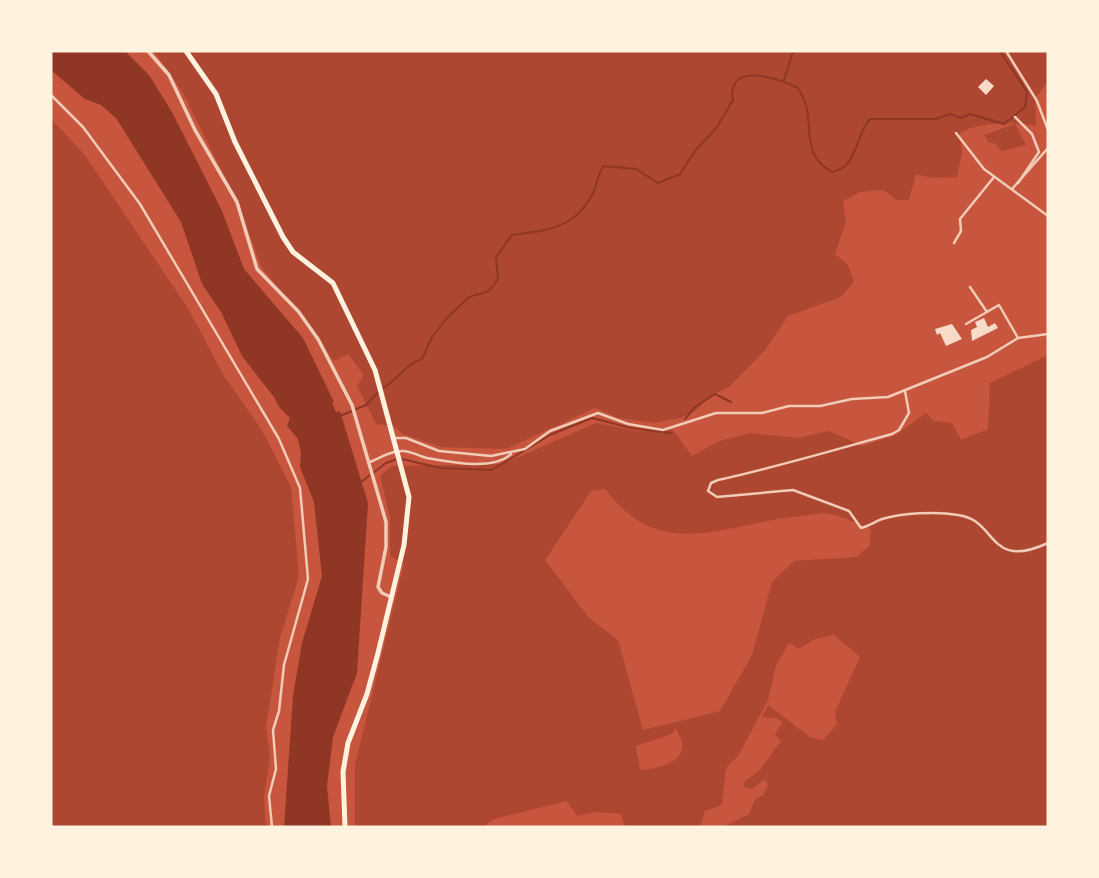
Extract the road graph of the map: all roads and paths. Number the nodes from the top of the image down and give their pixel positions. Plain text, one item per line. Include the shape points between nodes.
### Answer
1 (148, 51) edge
2 (186, 51) edge
3 (1006, 51) edge
4 (51, 95) edge
5 (1015, 117) dead end
6 (1048, 130) edge
7 (956, 133) dead end
8 (1048, 148) edge
9 (993, 177) junction
10 (1018, 183) junction
11 (1012, 189) junction
12 (1048, 216) edge
13 (954, 243) dead end
14 (970, 287) dead end
15 (987, 312) junction
16 (967, 324) dead end
17 (1048, 334) edge
18 (1018, 338) junction
19 (904, 391) junction
20 (394, 438) junction
21 (513, 452) junction
22 (370, 462) junction
23 (1048, 543) edge
24 (391, 597) junction
25 (272, 827) edge
26 (345, 827) edge

1 - 22 street via 169,75 237,202 257,269 305,320 352,405
2 - 20 main road via 216,94 283,237 293,252 333,283 378,379
3 - 6 street via 1037,101
4 - 25 street via 83,128 140,204 279,439 300,488 308,579 284,665 273,730
5 - 10 street via 1032,134 1039,152
7 - 9 street
8 - 10 street
9 - 11 street
9 - 13 street via 960,219 961,231
10 - 11 street
11 - 12 street
14 - 15 street
15 - 16 street
15 - 18 street via 999,305
17 - 18 street
18 - 19 street via 987,357
19 - 21 street via 762,413 716,413 663,430 598,413 550,431
19 - 23 street via 909,413 892,434 718,480 708,491 717,497 793,489 849,511 861,528 888,518 958,514 973,520 1008,550 1030,550
20 - 21 street via 439,451 491,456
20 - 24 main road via 409,513
21 - 22 street via 500,461 483,463 396,451
22 - 24 street via 386,522 378,587
24 - 26 main road via 367,694 348,743 343,772

